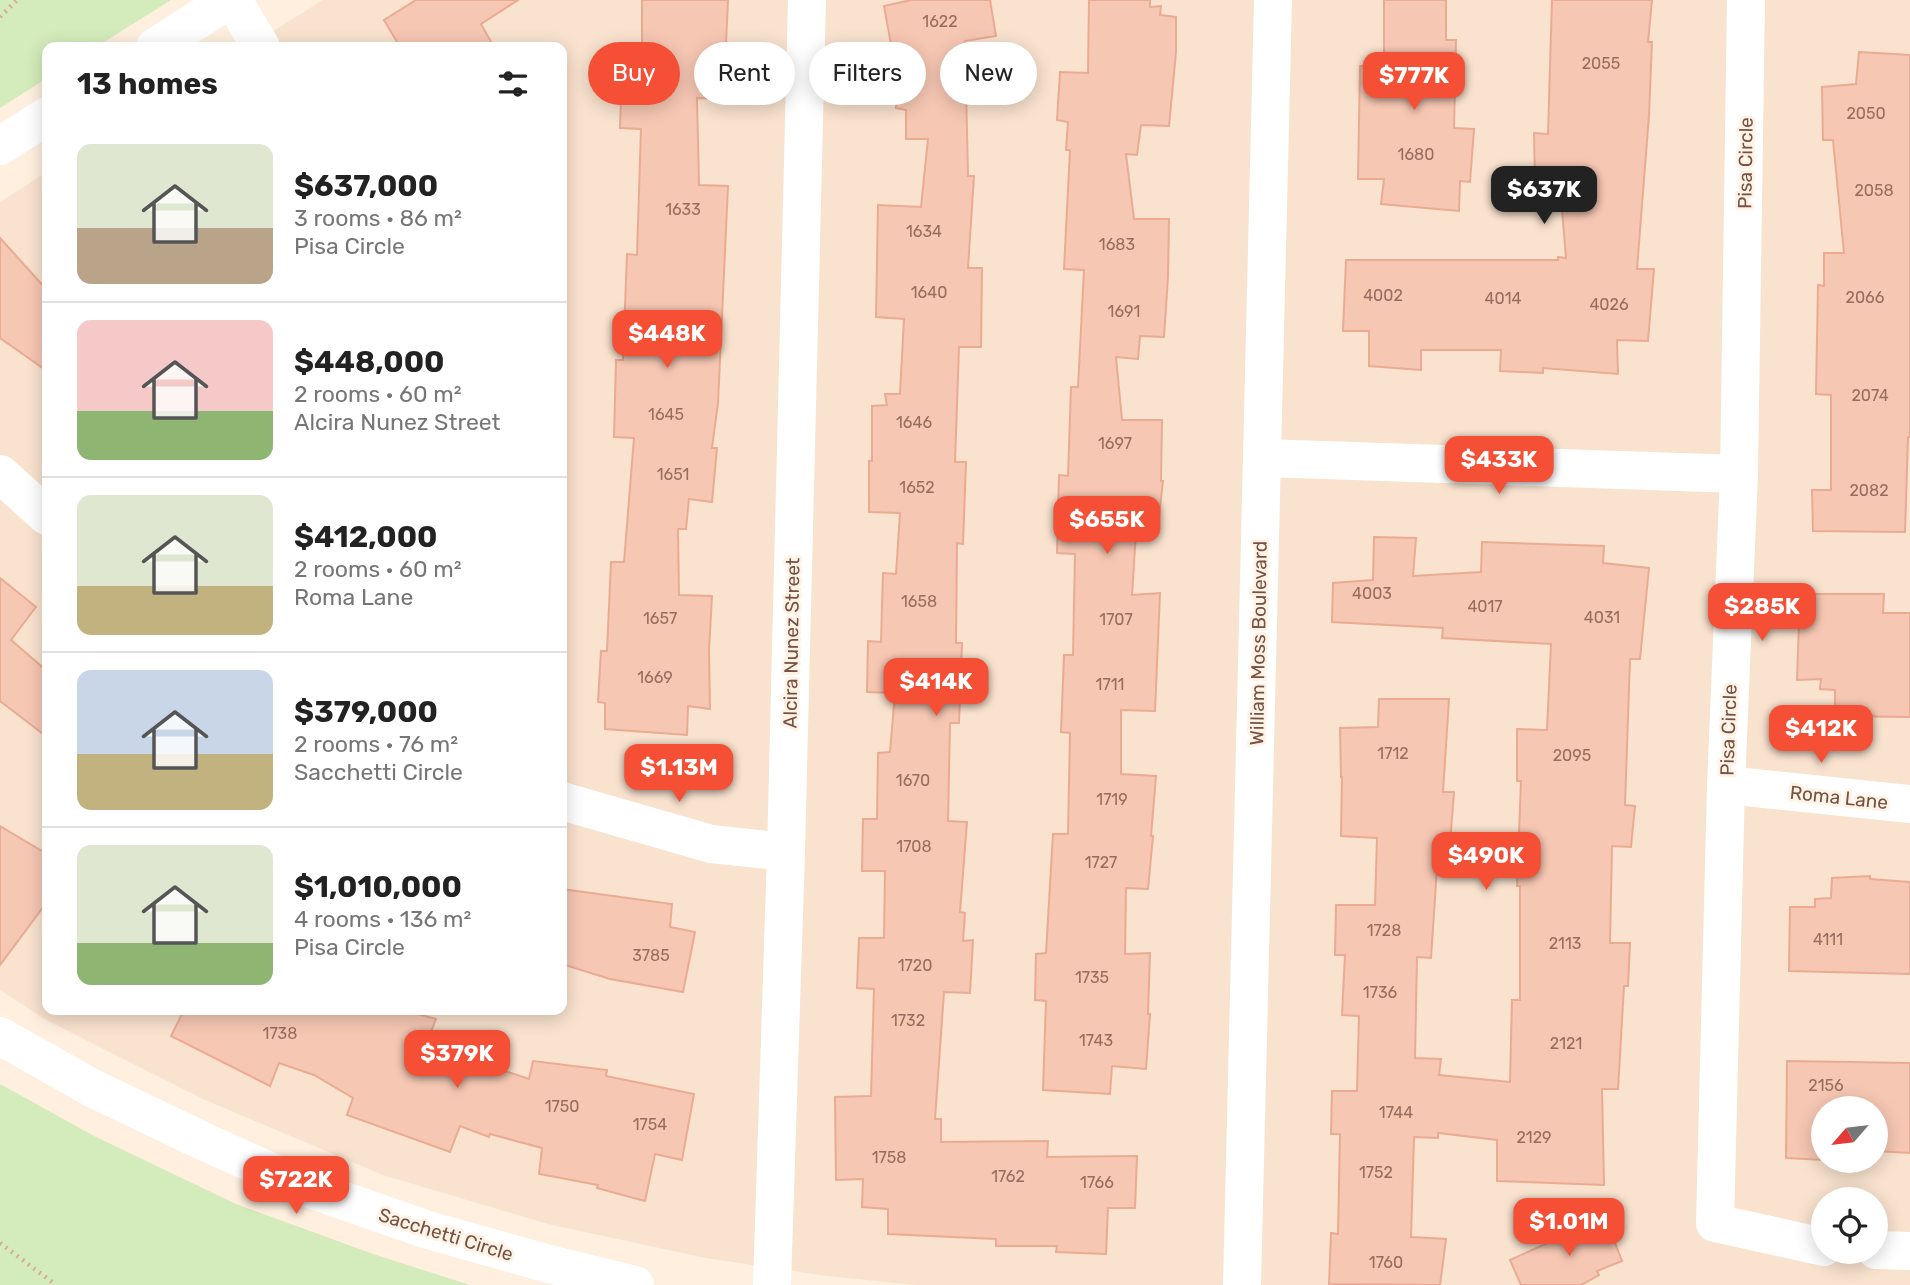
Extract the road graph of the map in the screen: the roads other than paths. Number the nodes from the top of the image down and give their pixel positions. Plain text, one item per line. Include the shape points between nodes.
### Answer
1 (231, 0) edge
2 (807, 0) edge
3 (1273, 0) edge
4 (1746, 0) edge
5 (163, 42) edge
6 (258, 42) edge
7 (42, 119) edge
8 (0, 146) edge
9 (1262, 458) junction
10 (0, 474) edge
11 (1739, 474) junction
12 (42, 512) edge
13 (1726, 785) junction
14 (567, 803) edge
15 (1910, 804) edge
16 (786, 852) junction
17 (0, 1036) edge
18 (1811, 1244) edge
19 (1888, 1250) edge
20 (1910, 1251) edge
21 (635, 1285) edge
22 (772, 1285) edge
23 (1242, 1285) edge

1 - 5 street
1 - 6 street
2 - 16 street, Alcira Nunez Street
3 - 9 street, William Moss Boulevard
4 - 11 street, Pisa Circle
7 - 8 street
9 - 11 street
9 - 23 street, William Moss Boulevard
10 - 12 street
11 - 13 street, Pisa Circle
13 - 15 street, Roma Lane
13 - 18 street, Pisa Circle via 1715,1223
14 - 16 street via 711,844
16 - 22 street, Alcira Nunez Street
17 - 21 street, Sacchetti Circle via 92,1088 307,1188 428,1230
19 - 20 street

